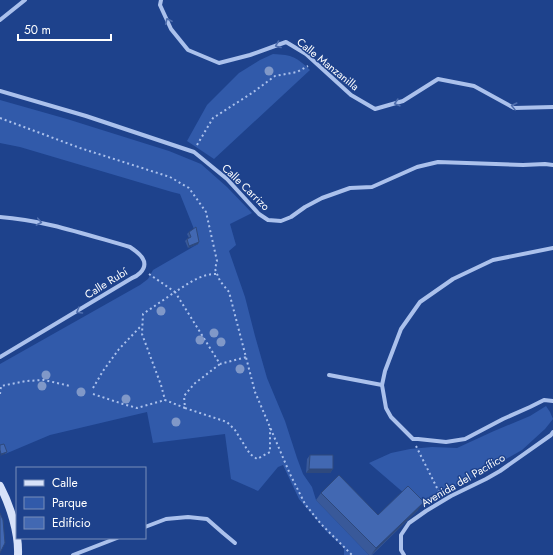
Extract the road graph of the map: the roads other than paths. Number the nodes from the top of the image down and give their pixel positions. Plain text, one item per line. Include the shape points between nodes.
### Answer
1 (25, 0) edge
2 (161, 0) edge
3 (0, 20) edge
4 (0, 91) edge
5 (553, 107) edge
6 (553, 165) edge
7 (0, 217) edge
8 (553, 248) edge
9 (0, 358) edge
10 (329, 375) dead end
11 (382, 385) junction
12 (553, 401) edge
13 (553, 432) edge
14 (0, 486) edge
15 (146, 527) edge
16 (16, 537) edge
17 (16, 539) edge
18 (114, 539) edge
19 (235, 543) dead end
20 (18, 555) edge
21 (73, 555) edge
22 (404, 555) edge

1 - 3 street
5 -> 2 street, Calle Manzanilla via 514,108 474,86 438,79 403,101 375,109 351,95 306,54 286,42 219,63 188,50 171,29 160,6
4 - 6 street, Calle Carrizo via 194,152 227,179 259,214 268,220 281,221 322,198 350,188 372,187 417,167 438,162
7 -> 9 street, Calle Rubí via 46,224 130,247 143,258 144,266 141,272 132,278
8 - 11 street via 493,260 453,279 420,302 401,329
10 - 11 street
11 - 12 street via 386,408 391,417 413,440 446,442 465,439 544,400
13 - 22 street, Avenida del Pacífico via 500,471 426,510 409,523 401,535 401,550
14 - 16 street via 5,495
15 - 19 street via 166,518 207,519
17 - 20 street
18 - 21 street

